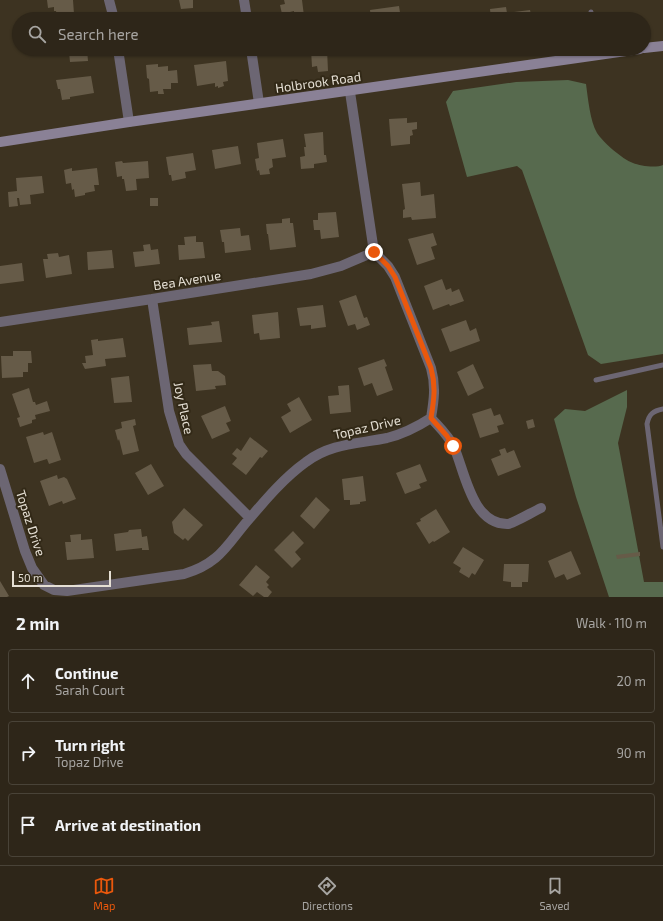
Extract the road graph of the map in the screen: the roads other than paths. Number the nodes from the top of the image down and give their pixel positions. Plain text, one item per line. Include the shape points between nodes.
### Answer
1 (109, 0) edge
2 (244, 0) edge
3 (112, 12) edge
4 (246, 12) edge
5 (663, 46) edge
6 (651, 47) edge
7 (119, 56) edge
8 (252, 56) edge
9 (572, 56) edge
10 (350, 92) junction
11 (259, 104) junction
12 (129, 122) junction
13 (0, 142) edge
14 (374, 252) junction
15 (152, 299) junction
16 (0, 322) edge
17 (663, 365) edge
18 (596, 380) dead end
19 (663, 409) edge
20 (431, 418) junction
21 (0, 469) edge
22 (541, 508) dead end
23 (250, 518) junction
24 (663, 547) edge

1 - 3 street
2 - 4 street
5 - 6 street
7 - 12 street
8 - 11 street
9 - 10 street, Holbrook Road
10 - 11 street, Holbrook Road
10 - 14 street
11 - 12 street, Holbrook Road
12 - 13 street, Holbrook Road
14 - 15 street, Bea Avenue via 341,266 311,274
14 - 20 street via 395,277 431,368 435,390
15 - 16 street, Bea Avenue
15 - 23 street, Joy Place via 169,411 179,444
17 - 18 lane
19 - 24 lane via 653,412 647,424
20 - 22 street via 453,446 476,505 485,515 495,522 509,524
20 - 23 street, Topaz Drive via 417,427 388,438 341,445 322,452 292,473
21 - 23 street, Topaz Drive via 32,568 44,585 54,590 67,591 124,584 198,570 223,552

